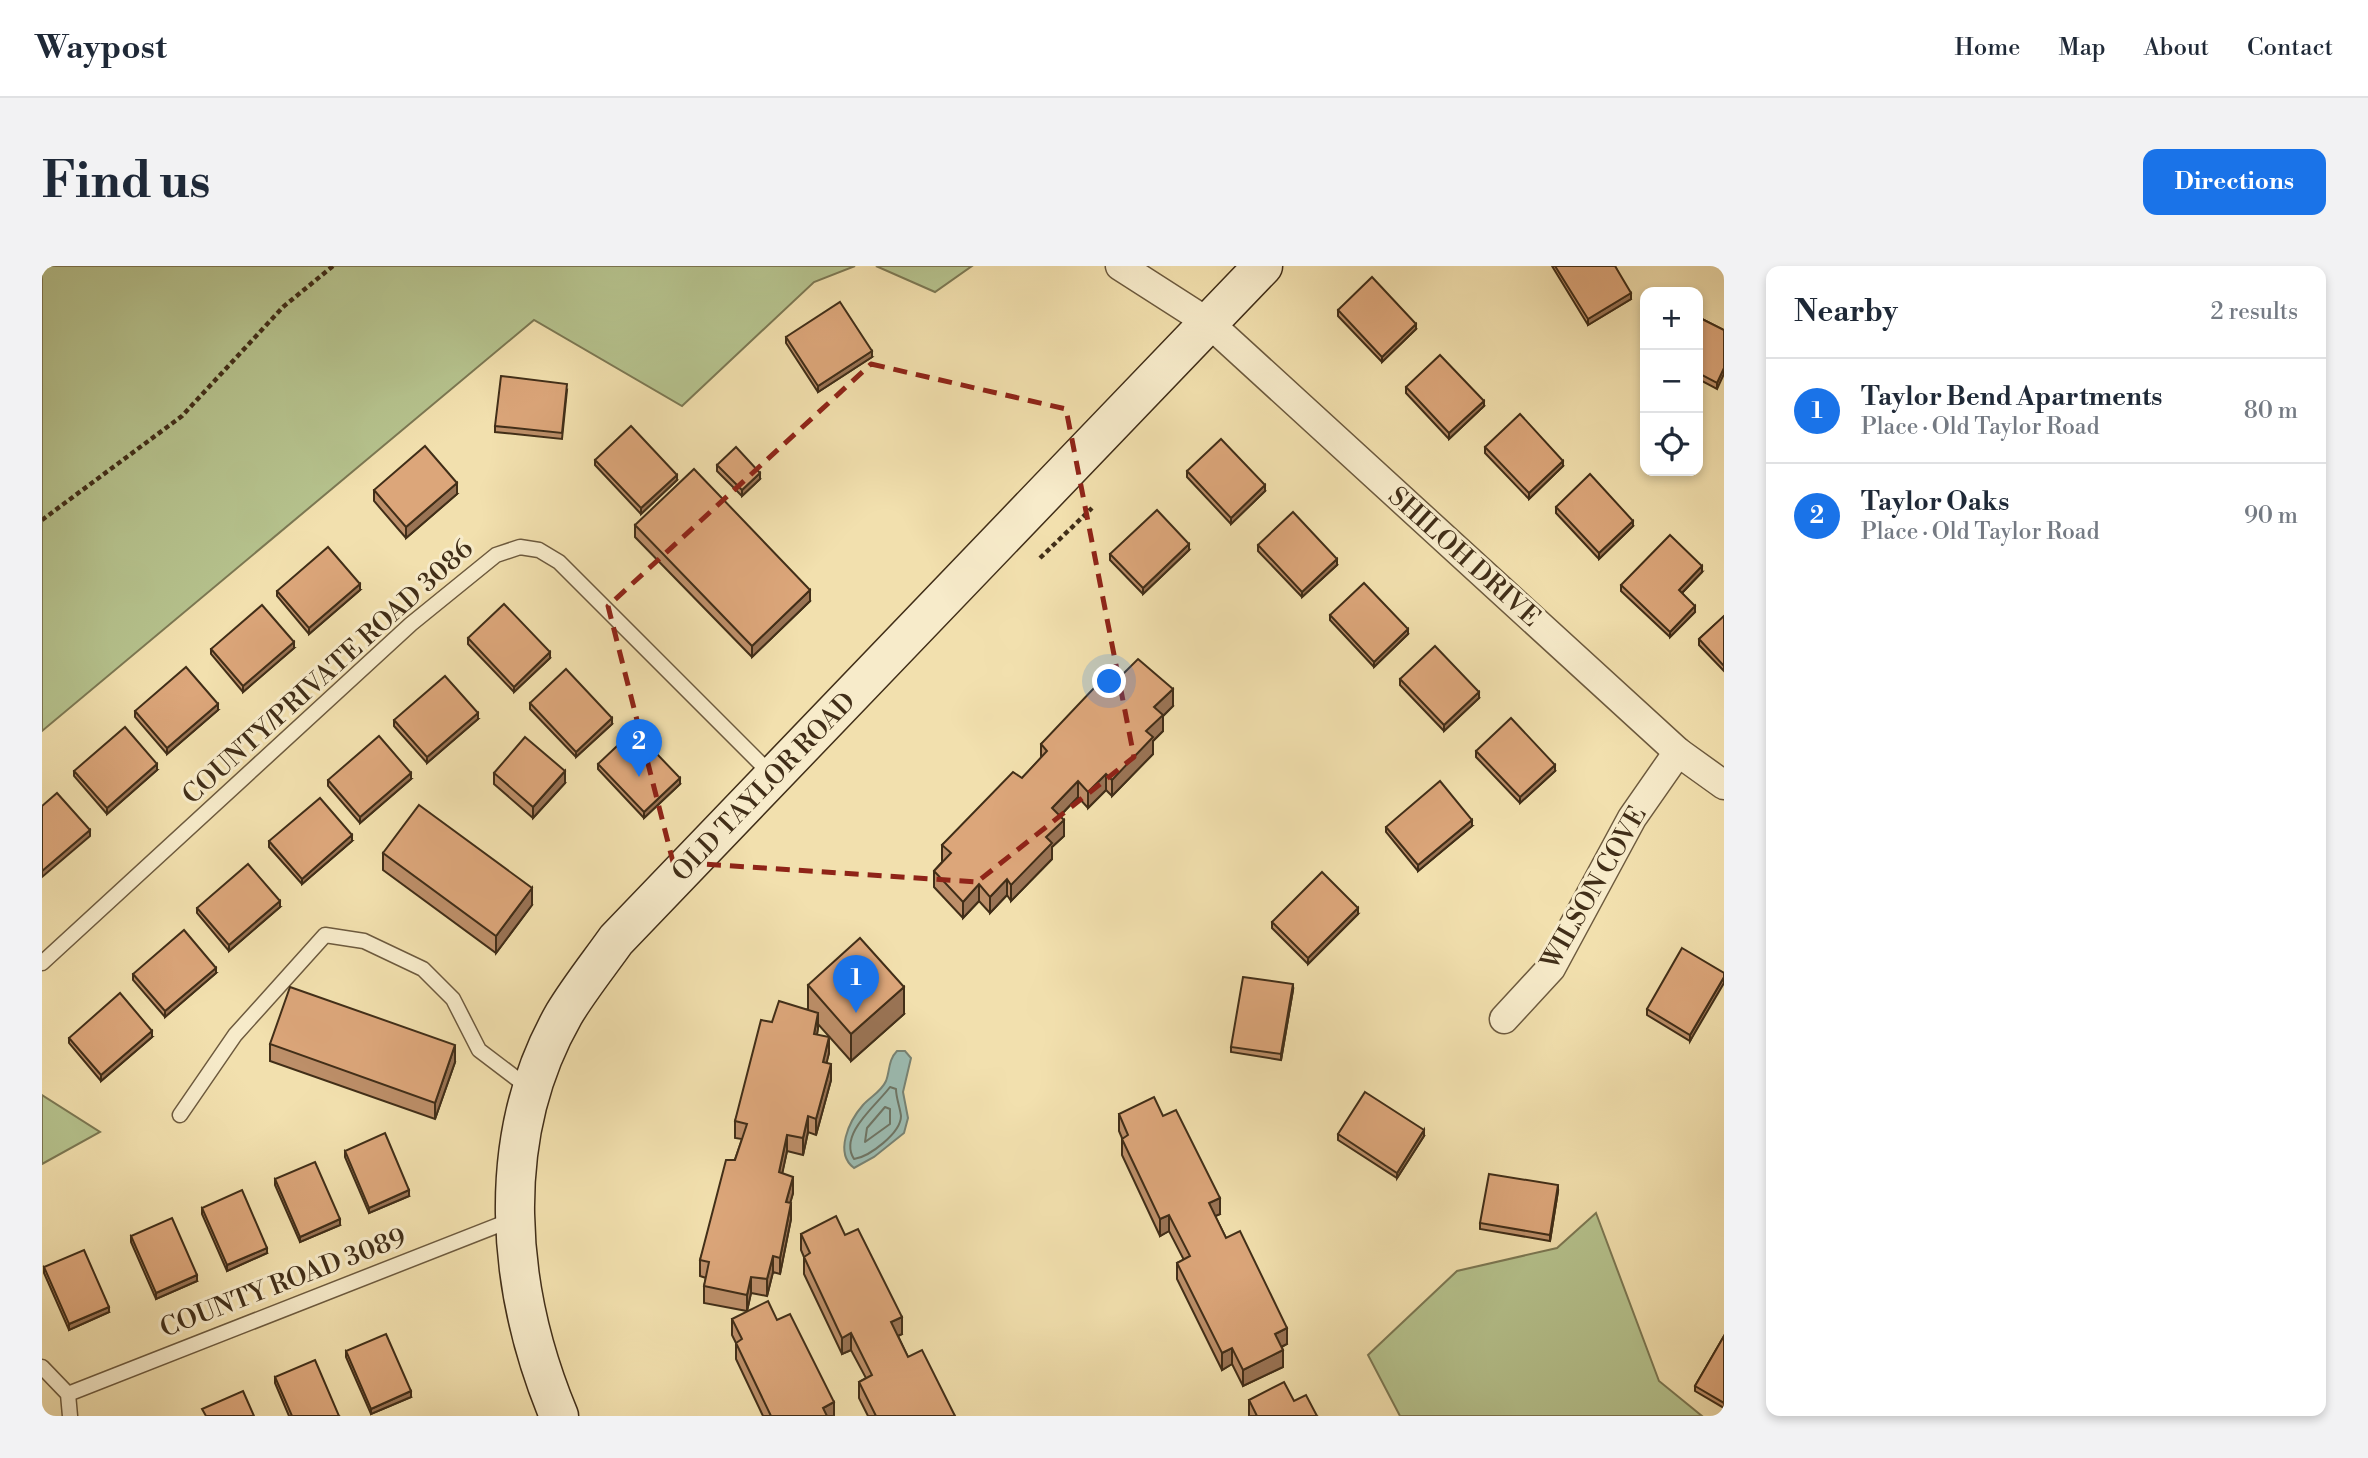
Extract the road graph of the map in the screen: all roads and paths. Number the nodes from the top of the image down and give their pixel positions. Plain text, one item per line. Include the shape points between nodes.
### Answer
1 (333, 266) edge
2 (1120, 266) edge
3 (1263, 266) edge
4 (1209, 323) junction
5 (1091, 508) dead end
6 (42, 520) edge
7 (1040, 558) dead end
8 (1678, 752) junction
9 (775, 777) junction
10 (1724, 785) edge
11 (42, 964) edge
12 (1504, 1019) dead end
13 (531, 1090) junction
14 (180, 1115) dead end
15 (515, 1218) junction
16 (42, 1367) edge
17 (68, 1394) junction
18 (71, 1416) edge
19 (559, 1416) edge

1 - 6 path via 283,307 182,416
2 - 4 street, SHILOH DRIVE
3 - 4 street, OLD TAYLOR ROAD
4 - 8 street, SHILOH DRIVE
4 - 9 street, OLD TAYLOR ROAD
5 - 7 path
8 - 10 street, SHILOH DRIVE
8 - 12 street, WILSON COVE via 1632,818 1551,968
9 - 11 lane, COUNTY/PRIVATE ROAD 3086 via 559,562 539,550 520,547 496,555 411,624
9 - 13 street, OLD TAYLOR ROAD via 616,940 564,1015
13 - 14 lane via 479,1050 453,999 423,969 364,941 325,935 235,1035
13 - 15 street, OLD TAYLOR ROAD via 514,1166
15 - 17 lane, COUNTY ROAD 3089
15 - 19 street, OLD TAYLOR ROAD via 516,1258 538,1365
16 - 17 lane
17 - 18 lane

